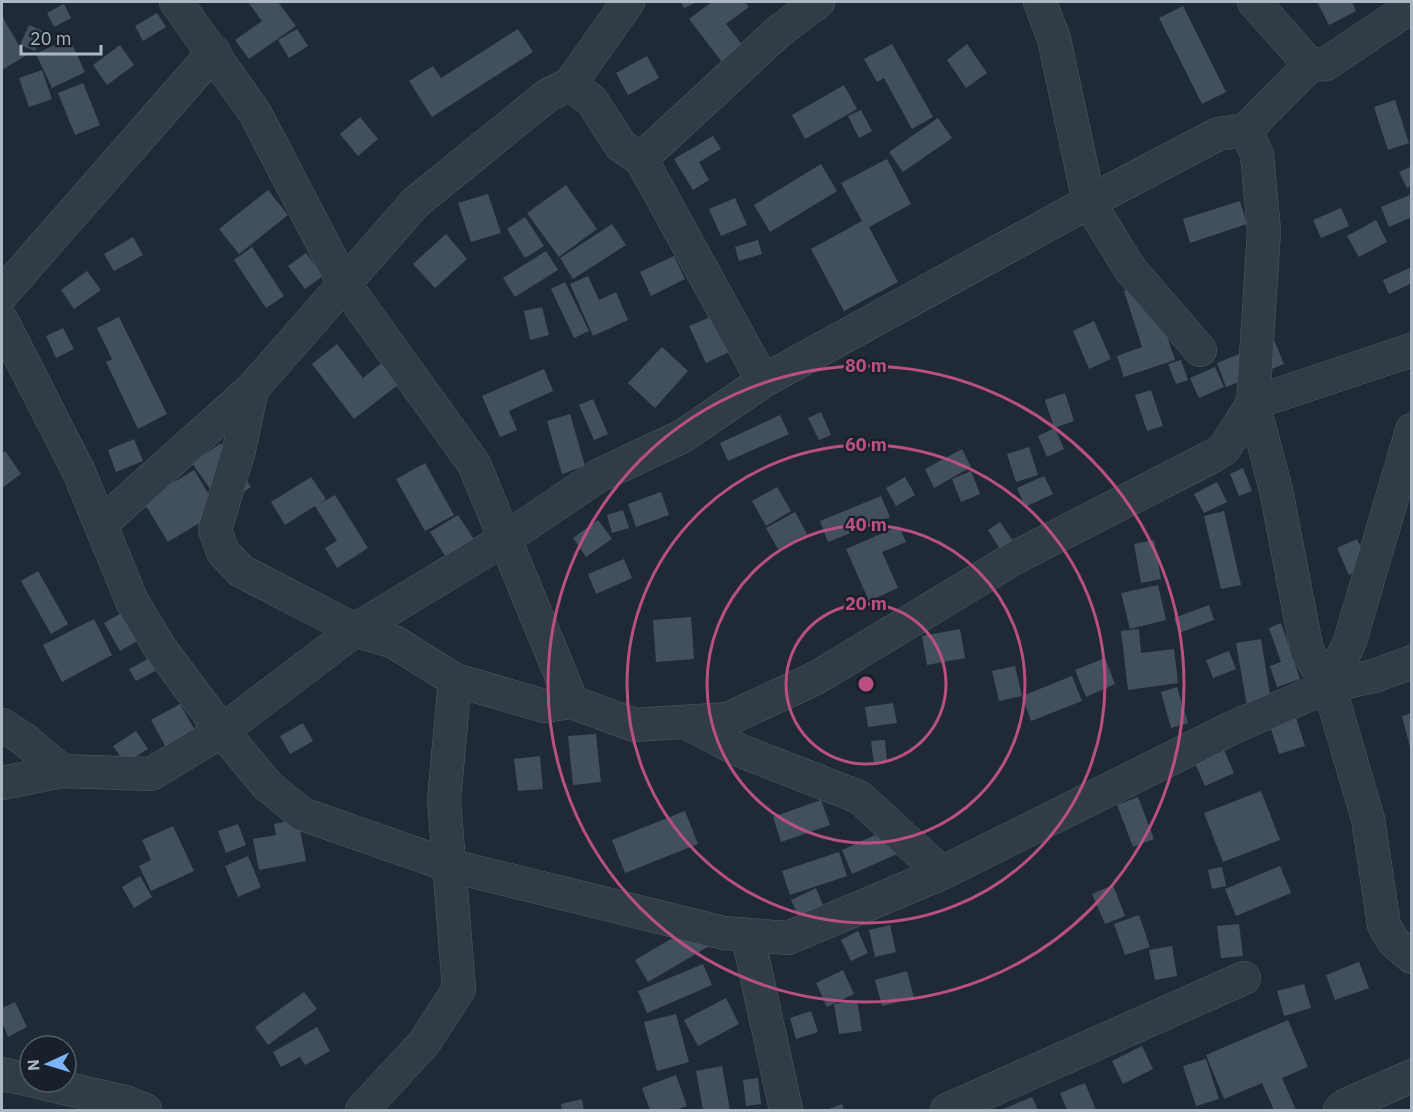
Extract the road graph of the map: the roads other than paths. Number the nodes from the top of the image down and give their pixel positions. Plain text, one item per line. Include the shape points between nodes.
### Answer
1 (176, 2) edge
2 (628, 2) edge
3 (819, 2) edge
4 (1040, 2) edge
5 (1254, 2) edge
6 (1412, 6) edge
7 (214, 52) junction
8 (1310, 65) junction
9 (570, 84) junction
10 (1246, 130) junction
11 (640, 159) junction
12 (1089, 202) junction
13 (344, 282) junction
14 (2, 294) edge
15 (2, 321) edge
16 (1200, 350) dead end
17 (1412, 350) edge
18 (763, 381) junction
19 (252, 389) junction
20 (1253, 403) junction
21 (1412, 430) edge
22 (101, 525) junction
23 (505, 539) junction
24 (355, 630) junction
25 (1412, 662) edge
26 (455, 680) junction
27 (1329, 686) junction
28 (572, 702) junction
29 (685, 722) junction
30 (2, 725) edge
31 (222, 731) junction
32 (62, 771) junction
33 (2, 783) edge
34 (448, 865) junction
35 (942, 873) junction
36 (748, 937) junction
37 (1412, 957) edge
38 (1244, 978) dead end
39 (2, 1074) edge
40 (1412, 1076) edge
41 (18, 1077) edge
42 (78, 1091) edge
43 (145, 1110) edge
44 (362, 1110) edge
45 (786, 1110) edge
46 (947, 1110) edge
47 (1340, 1110) edge

1 - 7 street
2 - 9 street
3 - 11 street via 778,32
4 - 12 street via 1054,39
5 - 8 street
6 - 8 street via 1326,64
7 - 13 street via 255,113
7 - 14 street
8 - 10 street
9 - 11 street via 592,101 621,146
9 - 13 street via 548,95 416,202
10 - 12 street via 1218,134
10 - 20 street via 1257,155 1264,231
11 - 18 street
12 - 16 street via 1130,269
12 - 18 street
13 - 19 street
13 - 23 street via 474,464
15 - 22 street via 79,472
17 - 20 street
18 - 23 street via 683,435 598,476
19 - 22 street
19 - 24 street via 215,530 223,552 241,571
20 - 27 street via 1308,651
20 - 29 street via 1224,449 1208,460 1018,556 816,678 728,719
21 - 27 street via 1350,640
22 - 31 street via 132,601 160,648
23 - 24 street
23 - 28 street
24 - 26 street via 394,642
24 - 31 street
25 - 27 street
26 - 28 street via 544,706
26 - 34 street via 444,800
27 - 35 street via 1234,727
27 - 37 street via 1368,819 1384,925 1393,941
28 - 29 street via 634,725
29 - 35 street via 741,751 860,798
30 - 32 street
31 - 32 street via 151,774
31 - 34 street via 267,785 302,814
32 - 33 street
34 - 36 street
34 - 44 street via 459,989 424,1043
35 - 36 street via 788,938
36 - 45 street
38 - 46 street
39 - 41 street
40 - 47 street
42 - 43 street

